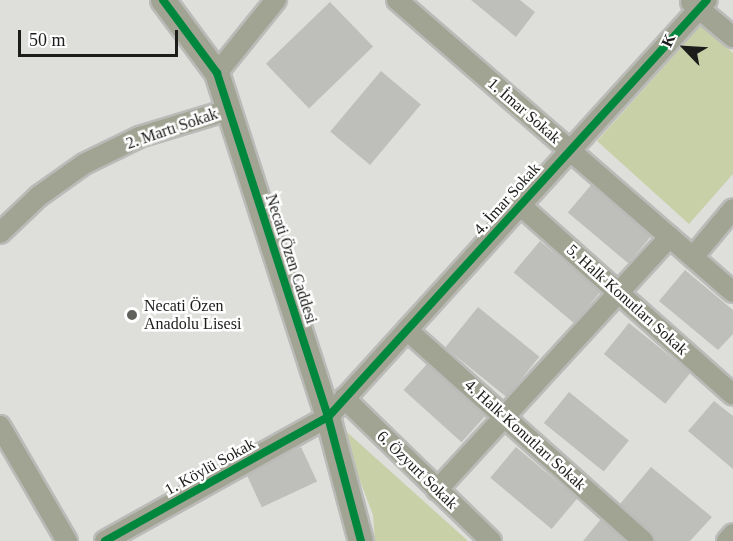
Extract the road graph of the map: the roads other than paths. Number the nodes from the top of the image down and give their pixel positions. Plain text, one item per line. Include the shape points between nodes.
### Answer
1 (163, 0) edge
2 (276, 0) edge
3 (396, 0) edge
4 (698, 3) edge
5 (733, 37) edge
6 (217, 72) junction
7 (228, 110) junction
8 (570, 151) junction
9 (520, 205) junction
10 (733, 209) edge
11 (0, 233) edge
12 (670, 237) junction
13 (693, 257) junction
14 (733, 292) edge
15 (618, 293) junction
16 (406, 330) junction
17 (733, 396) edge
18 (344, 398) junction
19 (328, 417) junction
20 (505, 417) junction
21 (0, 426) edge
22 (437, 490) junction
23 (733, 534) edge
24 (67, 541) edge
25 (105, 541) edge
26 (361, 541) edge
27 (491, 541) edge
28 (644, 541) edge
29 (727, 541) edge

1 - 6 street, Necati Özen Caddesi
2 - 6 street
3 - 8 street, 1. İmar Sokak
4 - 5 street
4 - 8 street, 4. İmar Sokak
6 - 7 street, Necati Özen Caddesi
7 - 11 street, 2. Martı Sokak via 139,137 84,164 39,196
7 - 19 street, Necati Özen Caddesi
8 - 9 street, 4. İmar Sokak
8 - 12 street, 1. İmar Sokak
9 - 15 street, 5. Halk Konutları Sokak
9 - 16 street, 4. İmar Sokak
10 - 13 street
12 - 13 street, 1. İmar Sokak
12 - 15 street
13 - 14 street, 1. İmar Sokak
15 - 17 street, 5. Halk Konutları Sokak
15 - 20 street
16 - 18 street, 4. İmar Sokak
16 - 20 street, 4. Halk Konutları Sokak
18 - 19 street, 4. İmar Sokak
18 - 22 street, 6. Özyurt Sokak
19 - 25 street, 1. Köylü Sokak
19 - 26 street, Necati Özen Caddesi
20 - 22 street
20 - 28 street, 4. Halk Konutları Sokak
21 - 24 street
22 - 27 street, 6. Özyurt Sokak
23 - 29 street

